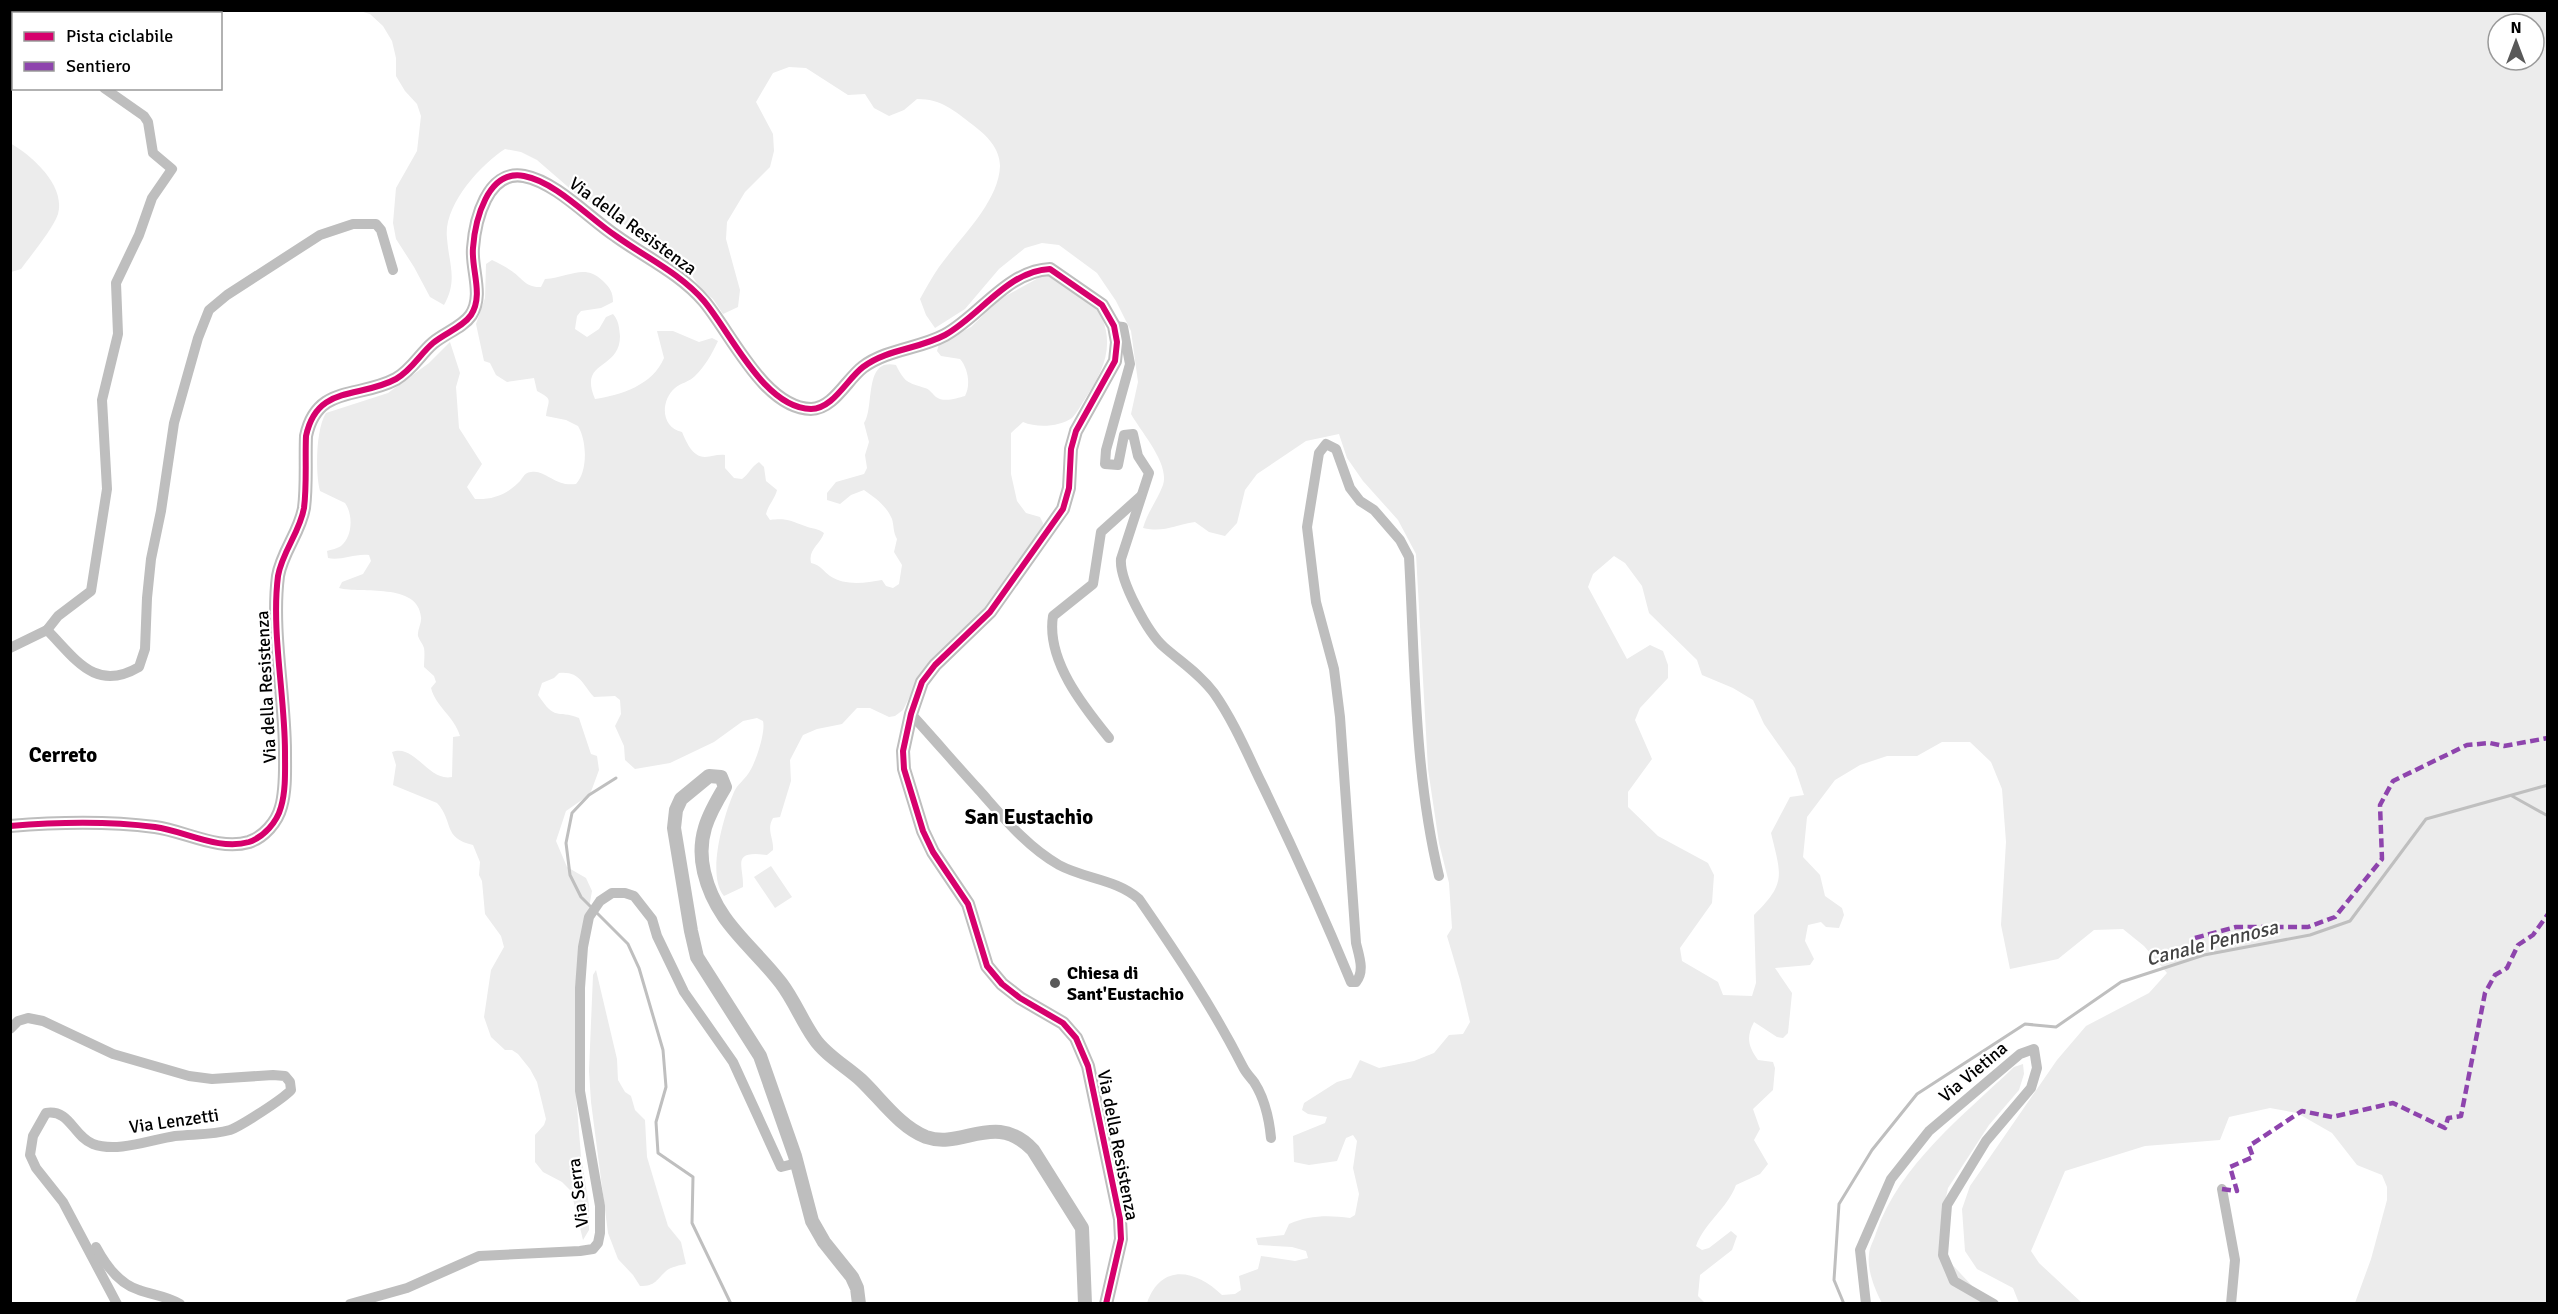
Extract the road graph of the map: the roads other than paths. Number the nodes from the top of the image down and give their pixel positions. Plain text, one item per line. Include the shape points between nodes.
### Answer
1 (107, 90) edge
2 (393, 270) dead end
3 (1114, 326) junction
4 (1144, 493) junction
5 (47, 630) junction
6 (10, 648) edge
7 (911, 714) junction
8 (1109, 738) dead end
9 (10, 826) edge
10 (1439, 876) dead end
11 (10, 1029) edge
12 (1271, 1138) dead end
13 (796, 1163) junction
14 (2222, 1189) dead end
15 (63, 1202) junction
16 (117, 1304) edge
17 (180, 1304) edge
18 (351, 1304) edge
19 (859, 1304) edge
20 (1085, 1304) edge
21 (1106, 1304) edge
22 (1866, 1304) edge
23 (1994, 1304) edge
24 (2231, 1304) edge

1 - 5 street via 144,116 153,153 172,169 152,198 116,283 118,334 102,400 107,489 92,591 58,616
2 - 5 street via 376,224 353,224 320,235 209,310 174,423 151,559 145,650 139,667 126,675 88,672
3 - 4 street via 1123,327 1130,364 1105,464 1118,465 1124,435 1133,434 1138,456 1149,473
3 - 7 street, Via della Resistenza via 1115,361 1076,431 1063,509 990,612 922,682
3 - 9 street, Via della Resistenza via 1102,305 1050,269 1041,269 1010,284 946,334 873,361 827,405 814,409 796,407 781,399 756,373 703,300 669,271 546,184 524,176 499,182 489,192 477,220 472,250 477,294 470,317 432,343 396,379 330,399 319,407 309,424 304,510 278,576 285,776 281,807 273,825 257,839 245,843 221,843 158,828 112,823
4 - 8 street via 1101,532 1093,584 1059,610 1052,622 1054,648 1079,702
4 - 10 street via 1121,559 1129,595 1162,646 1185,662 1214,693 1307,875 1351,982 1356,982 1361,969 1340,717 1334,669 1316,602 1307,527 1319,453 1326,444 1336,449 1350,488 1400,540 1409,557 1421,776
5 - 6 street
7 - 12 street via 1030,844 1059,865 1110,882 1139,899 1191,975 1263,1098
7 - 21 street, Via della Resistenza via 903,751 908,784 933,852 968,904 987,966 1020,998 1063,1023 1076,1038 1088,1066 1120,1219 1121,1239
11 - 15 street, Via Lenzetti via 28,1018 43,1021 113,1054 189,1076 212,1079 273,1074 285,1076 290,1082 291,1090 284,1098 228,1131 132,1144 92,1143 66,1118 46,1113 33,1136 30,1155
13 - 18 street, Via Serra via 781,1167 733,1062 684,992 644,907 625,892 612,893 600,901 589,917 580,988 580,1091 600,1206 598,1243 593,1249 580,1251 479,1256 407,1288
13 - 19 street via 812,1221 852,1277
13 - 20 street via 760,1056 697,957 691,931 674,828 676,810 681,799 709,776 721,777 725,787 701,837 703,864 723,917 732,930 781,984 815,1041 909,1128 939,1139 1006,1132 1024,1140 1082,1228
14 - 24 street via 2235,1260
15 - 16 street, Via Lenzetti
15 - 17 street via 71,1205 117,1277 136,1290
22 - 23 street, Via Vietina via 1860,1250 1891,1179 1929,1131 2020,1054 2034,1049 2037,1068 2031,1088 1986,1141 1947,1205 1943,1255 1954,1281

